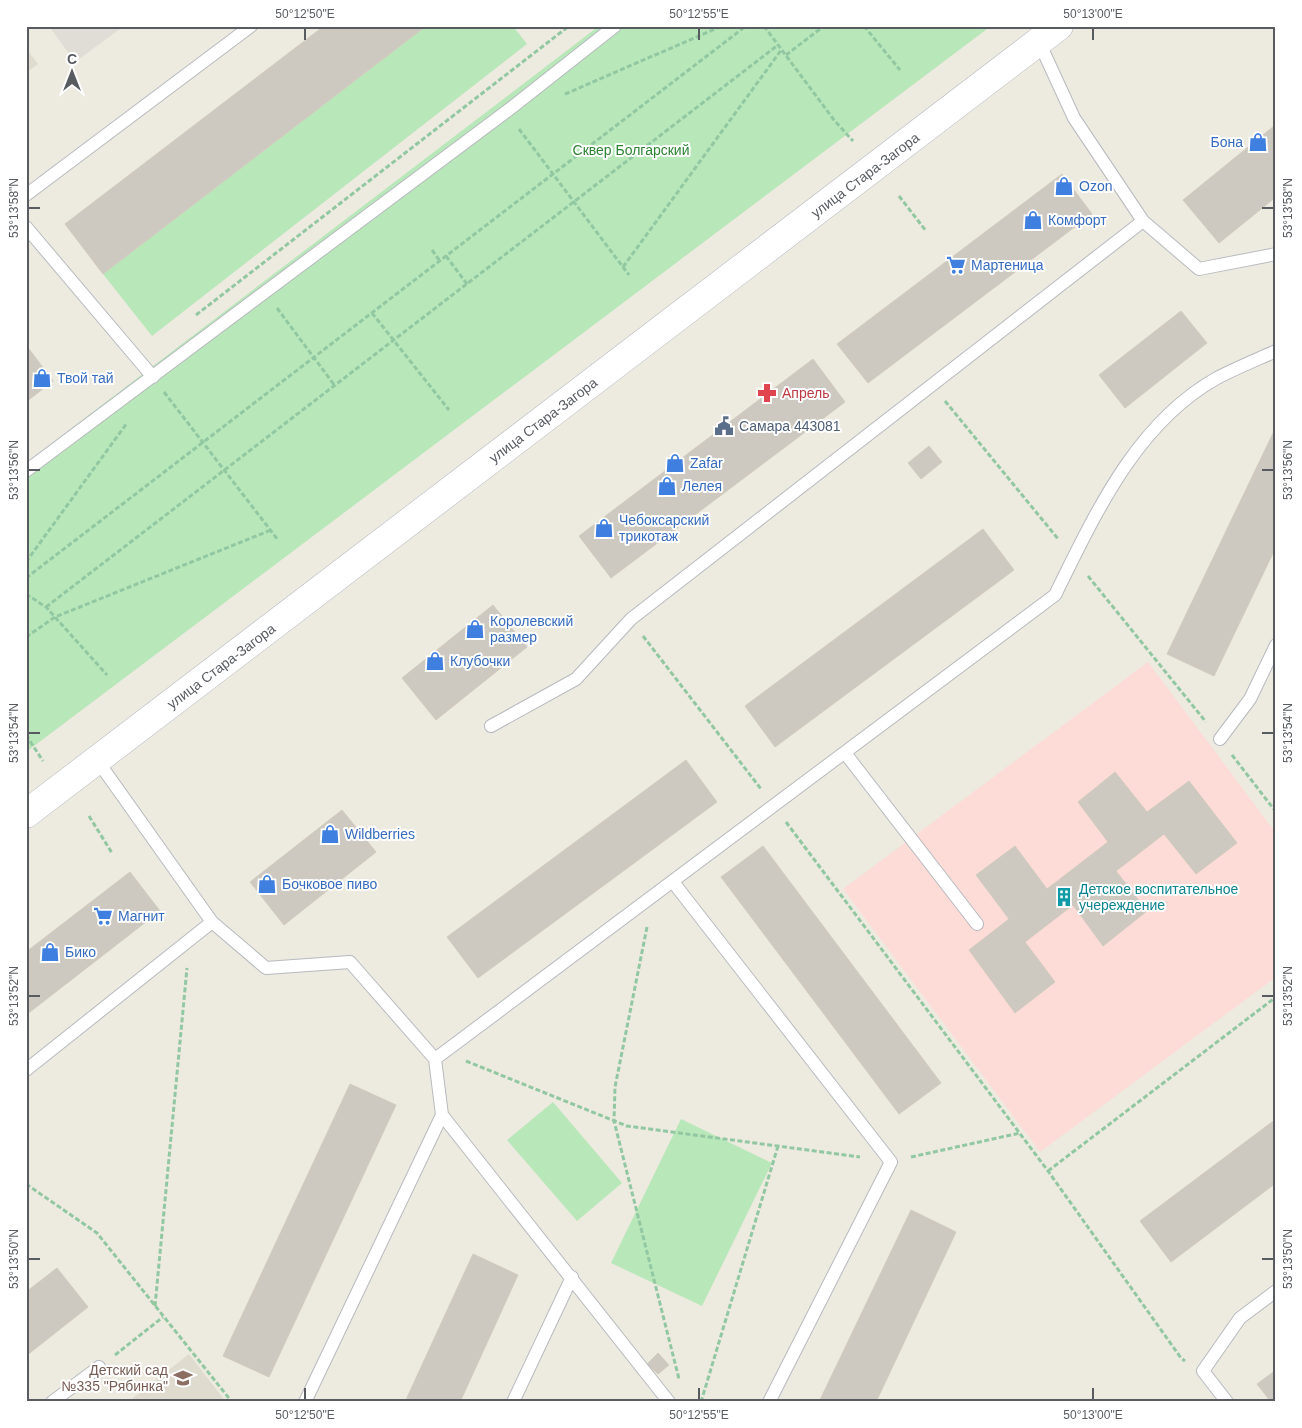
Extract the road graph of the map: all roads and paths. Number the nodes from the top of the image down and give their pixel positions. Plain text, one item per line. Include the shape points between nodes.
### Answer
1 (251, 26) edge
2 (569, 26) edge
3 (615, 26) edge
4 (722, 26) edge
5 (746, 26) edge
6 (764, 26) edge
7 (824, 26) edge
8 (864, 26) edge
9 (1049, 34) edge
10 (778, 45) junction
11 (782, 49) junction
12 (786, 55) junction
13 (900, 70) dead end
14 (563, 95) dead end
15 (516, 125) dead end
16 (853, 141) dead end
17 (553, 173) junction
18 (26, 195) edge
19 (898, 196) dead end
20 (574, 201) junction
21 (1143, 221) junction
22 (26, 227) edge
23 (926, 231) dead end
24 (432, 250) dead end
25 (1276, 254) edge
26 (446, 256) junction
27 (440, 261) junction
28 (624, 267) junction
29 (250, 272) junction
30 (629, 275) dead end
31 (467, 284) junction
32 (265, 292) junction
33 (372, 313) junction
34 (191, 319) dead end
35 (394, 340) junction
36 (1276, 351) edge
37 (314, 358) junction
38 (153, 377) junction
39 (932, 385) junction
40 (334, 386) junction
41 (450, 410) dead end
42 (133, 415) dead end
43 (204, 444) junction
44 (225, 470) junction
45 (26, 471) edge
46 (271, 530) junction
47 (278, 540) dead end
48 (1074, 558) junction
49 (26, 562) edge
50 (26, 578) edge
51 (26, 594) edge
52 (46, 607) junction
53 (56, 617) junction
54 (630, 620) junction
55 (26, 637) edge
56 (1276, 645) edge
57 (107, 675) dead end
58 (491, 726) dead end
59 (26, 735) edge
60 (1220, 739) junction
61 (845, 753) junction
62 (97, 760) junction
63 (43, 761) dead end
64 (774, 805) junction
65 (1276, 812) edge
66 (26, 814) edge
67 (89, 816) dead end
68 (112, 853) dead end
69 (673, 882) junction
70 (652, 897) junction
71 (212, 922) junction
72 (977, 924) dead end
73 (190, 940) junction
74 (1276, 997) edge
75 (440, 1056) junction
76 (26, 1070) edge
77 (442, 1115) junction
78 (614, 1121) junction
79 (1020, 1133) junction
80 (778, 1146) junction
81 (891, 1162) junction
82 (1048, 1171) junction
83 (26, 1184) edge
84 (572, 1278) junction
85 (1276, 1291) edge
86 (155, 1306) junction
87 (164, 1317) junction
88 (99, 1367) joint
89 (1203, 1371) junction
90 (680, 1382) dead end
91 (52, 1402) edge
92 (232, 1402) edge
93 (305, 1402) edge
94 (513, 1402) edge
95 (669, 1402) edge
96 (701, 1402) edge
97 (769, 1402) edge
98 (1227, 1402) edge

1 - 18 lane
2 - 29 path
3 - 32 lane
4 - 14 path
5 - 17 path
6 - 10 path
7 - 12 path
8 - 13 path
9 - 21 lane via 1074,118
9 - 62 main road, улица Стара-Загора
10 - 11 path
10 - 20 path
11 - 12 path
11 - 28 path
12 - 16 path
15 - 17 path
17 - 20 path
17 - 26 path
19 - 23 path
20 - 28 path
20 - 31 path
21 - 25 lane via 1198,269
21 - 39 lane
22 - 38 lane
24 - 27 path
26 - 27 path
26 - 31 path
27 - 33 path
28 - 30 path
29 - 32 path
29 - 34 path
31 - 35 path
32 - 37 path
32 - 38 lane
33 - 35 path
33 - 37 path
35 - 40 path
35 - 41 path
36 - 48 lane via 1216,379 1177,407 1137,449 1097,511
37 - 40 path
37 - 43 path
38 - 43 path
38 - 45 lane
39 - 48 path
39 - 54 lane
40 - 44 path
42 - 49 path
43 - 44 path
43 - 50 path
44 - 46 path
44 - 52 path
46 - 47 path
46 - 53 path
48 - 60 path
48 - 61 lane via 1055,595
51 - 52 path
52 - 53 path
53 - 55 path
53 - 57 path
54 - 58 lane via 576,679
54 - 64 path
56 - 60 lane via 1250,699
59 - 63 path
60 - 65 path
61 - 64 lane
61 - 72 lane
62 - 66 main road, улица Стара-Загора
62 - 71 lane
64 - 69 lane
64 - 79 path
67 - 68 path
69 - 70 lane
69 - 81 lane
70 - 75 lane
70 - 78 path via 615,1087
71 - 73 lane
71 - 75 lane via 266,968 350,962
73 - 76 lane
73 - 86 path
74 - 82 path
75 - 77 lane
75 - 78 path
77 - 84 lane
77 - 93 lane
78 - 80 path via 628,1126
78 - 90 path
79 - 81 path
79 - 82 path
80 - 81 path
80 - 96 path
81 - 97 lane
82 - 89 path via 1181,1358
83 - 86 path via 97,1234
84 - 94 lane
84 - 95 lane
85 - 89 lane via 1240,1318
86 - 87 path
87 - 88 path
87 - 92 path
88 - 91 lane
89 - 98 lane

